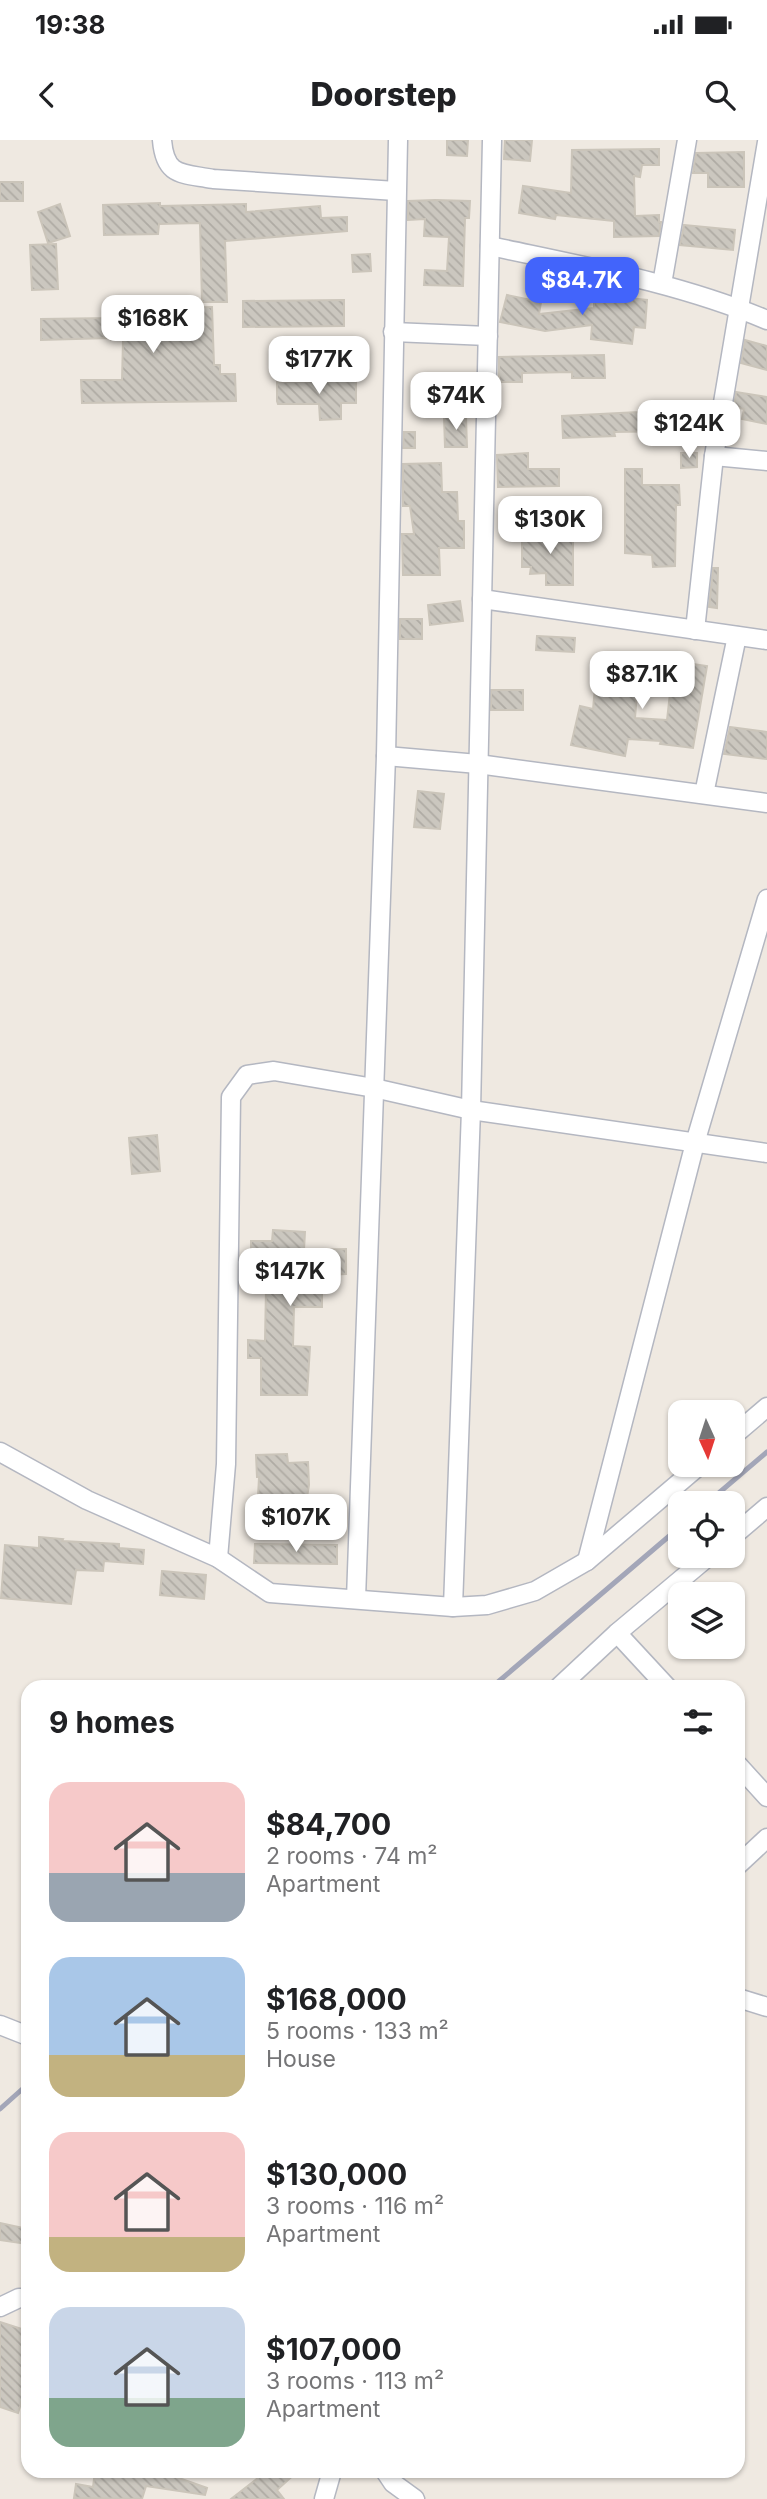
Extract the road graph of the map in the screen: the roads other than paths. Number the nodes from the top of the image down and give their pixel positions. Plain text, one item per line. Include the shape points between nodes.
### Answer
1 (162, 140) edge
2 (398, 140) edge
3 (492, 140) edge
4 (687, 140) edge
5 (767, 142) edge
6 (396, 191) junction
7 (489, 246) junction
8 (662, 284) junction
9 (739, 309) junction
10 (767, 320) edge
11 (393, 332) junction
12 (488, 336) junction
13 (713, 456) junction
14 (767, 461) edge
15 (482, 599) junction
16 (695, 630) junction
17 (737, 636) junction
18 (767, 640) edge
19 (386, 757) junction
20 (478, 764) junction
21 (704, 794) junction
22 (767, 803) edge
23 (767, 899) edge
24 (374, 1088) junction
25 (471, 1110) junction
26 (695, 1143) junction
27 (767, 1153) edge
28 (767, 1407) edge
29 (746, 1425) edge
30 (0, 1452) edge
31 (685, 1477) edge
32 (767, 1507) edge
33 (745, 1526) edge
34 (218, 1558) junction
35 (587, 1561) junction
36 (695, 1568) edge
37 (356, 1599) junction
38 (453, 1607) junction
39 (617, 1633) junction
40 (567, 1680) edge
41 (661, 1680) edge
42 (745, 1773) edge
43 (767, 1797) edge
44 (767, 1838) edge
45 (745, 1858) edge
46 (745, 2000) edge
47 (767, 2007) edge
48 (0, 2025) edge
49 (21, 2033) edge
50 (21, 2298) edge
51 (0, 2307) edge
52 (330, 2478) edge
53 (390, 2478) edge
54 (324, 2499) edge
55 (415, 2499) edge

1 - 6 street via 163,155 174,171 212,179
2 - 6 street
3 - 7 street
4 - 8 street
5 - 9 street
6 - 11 street
7 - 8 street
7 - 12 street
8 - 9 street
9 - 10 street
9 - 13 street
11 - 12 street
11 - 19 street
12 - 15 street
13 - 14 street
13 - 16 street
15 - 16 street
15 - 20 street
16 - 17 street
17 - 18 street
17 - 21 street
19 - 20 street
19 - 24 street
20 - 21 street
20 - 25 street
21 - 22 street
23 - 26 street
24 - 25 street
24 - 34 street via 274,1071 247,1075 231,1097 226,1464
24 - 37 street
25 - 26 street
25 - 38 street
26 - 27 street
26 - 35 street
28 - 29 street
30 - 34 street via 88,1500
31 - 35 street
32 - 33 street
34 - 37 street via 270,1593
35 - 38 street via 535,1591 487,1605
36 - 39 street
37 - 38 street
39 - 40 street
39 - 41 street
42 - 43 street
44 - 45 street
46 - 47 street
48 - 49 street
50 - 51 street
52 - 54 street
53 - 55 street

